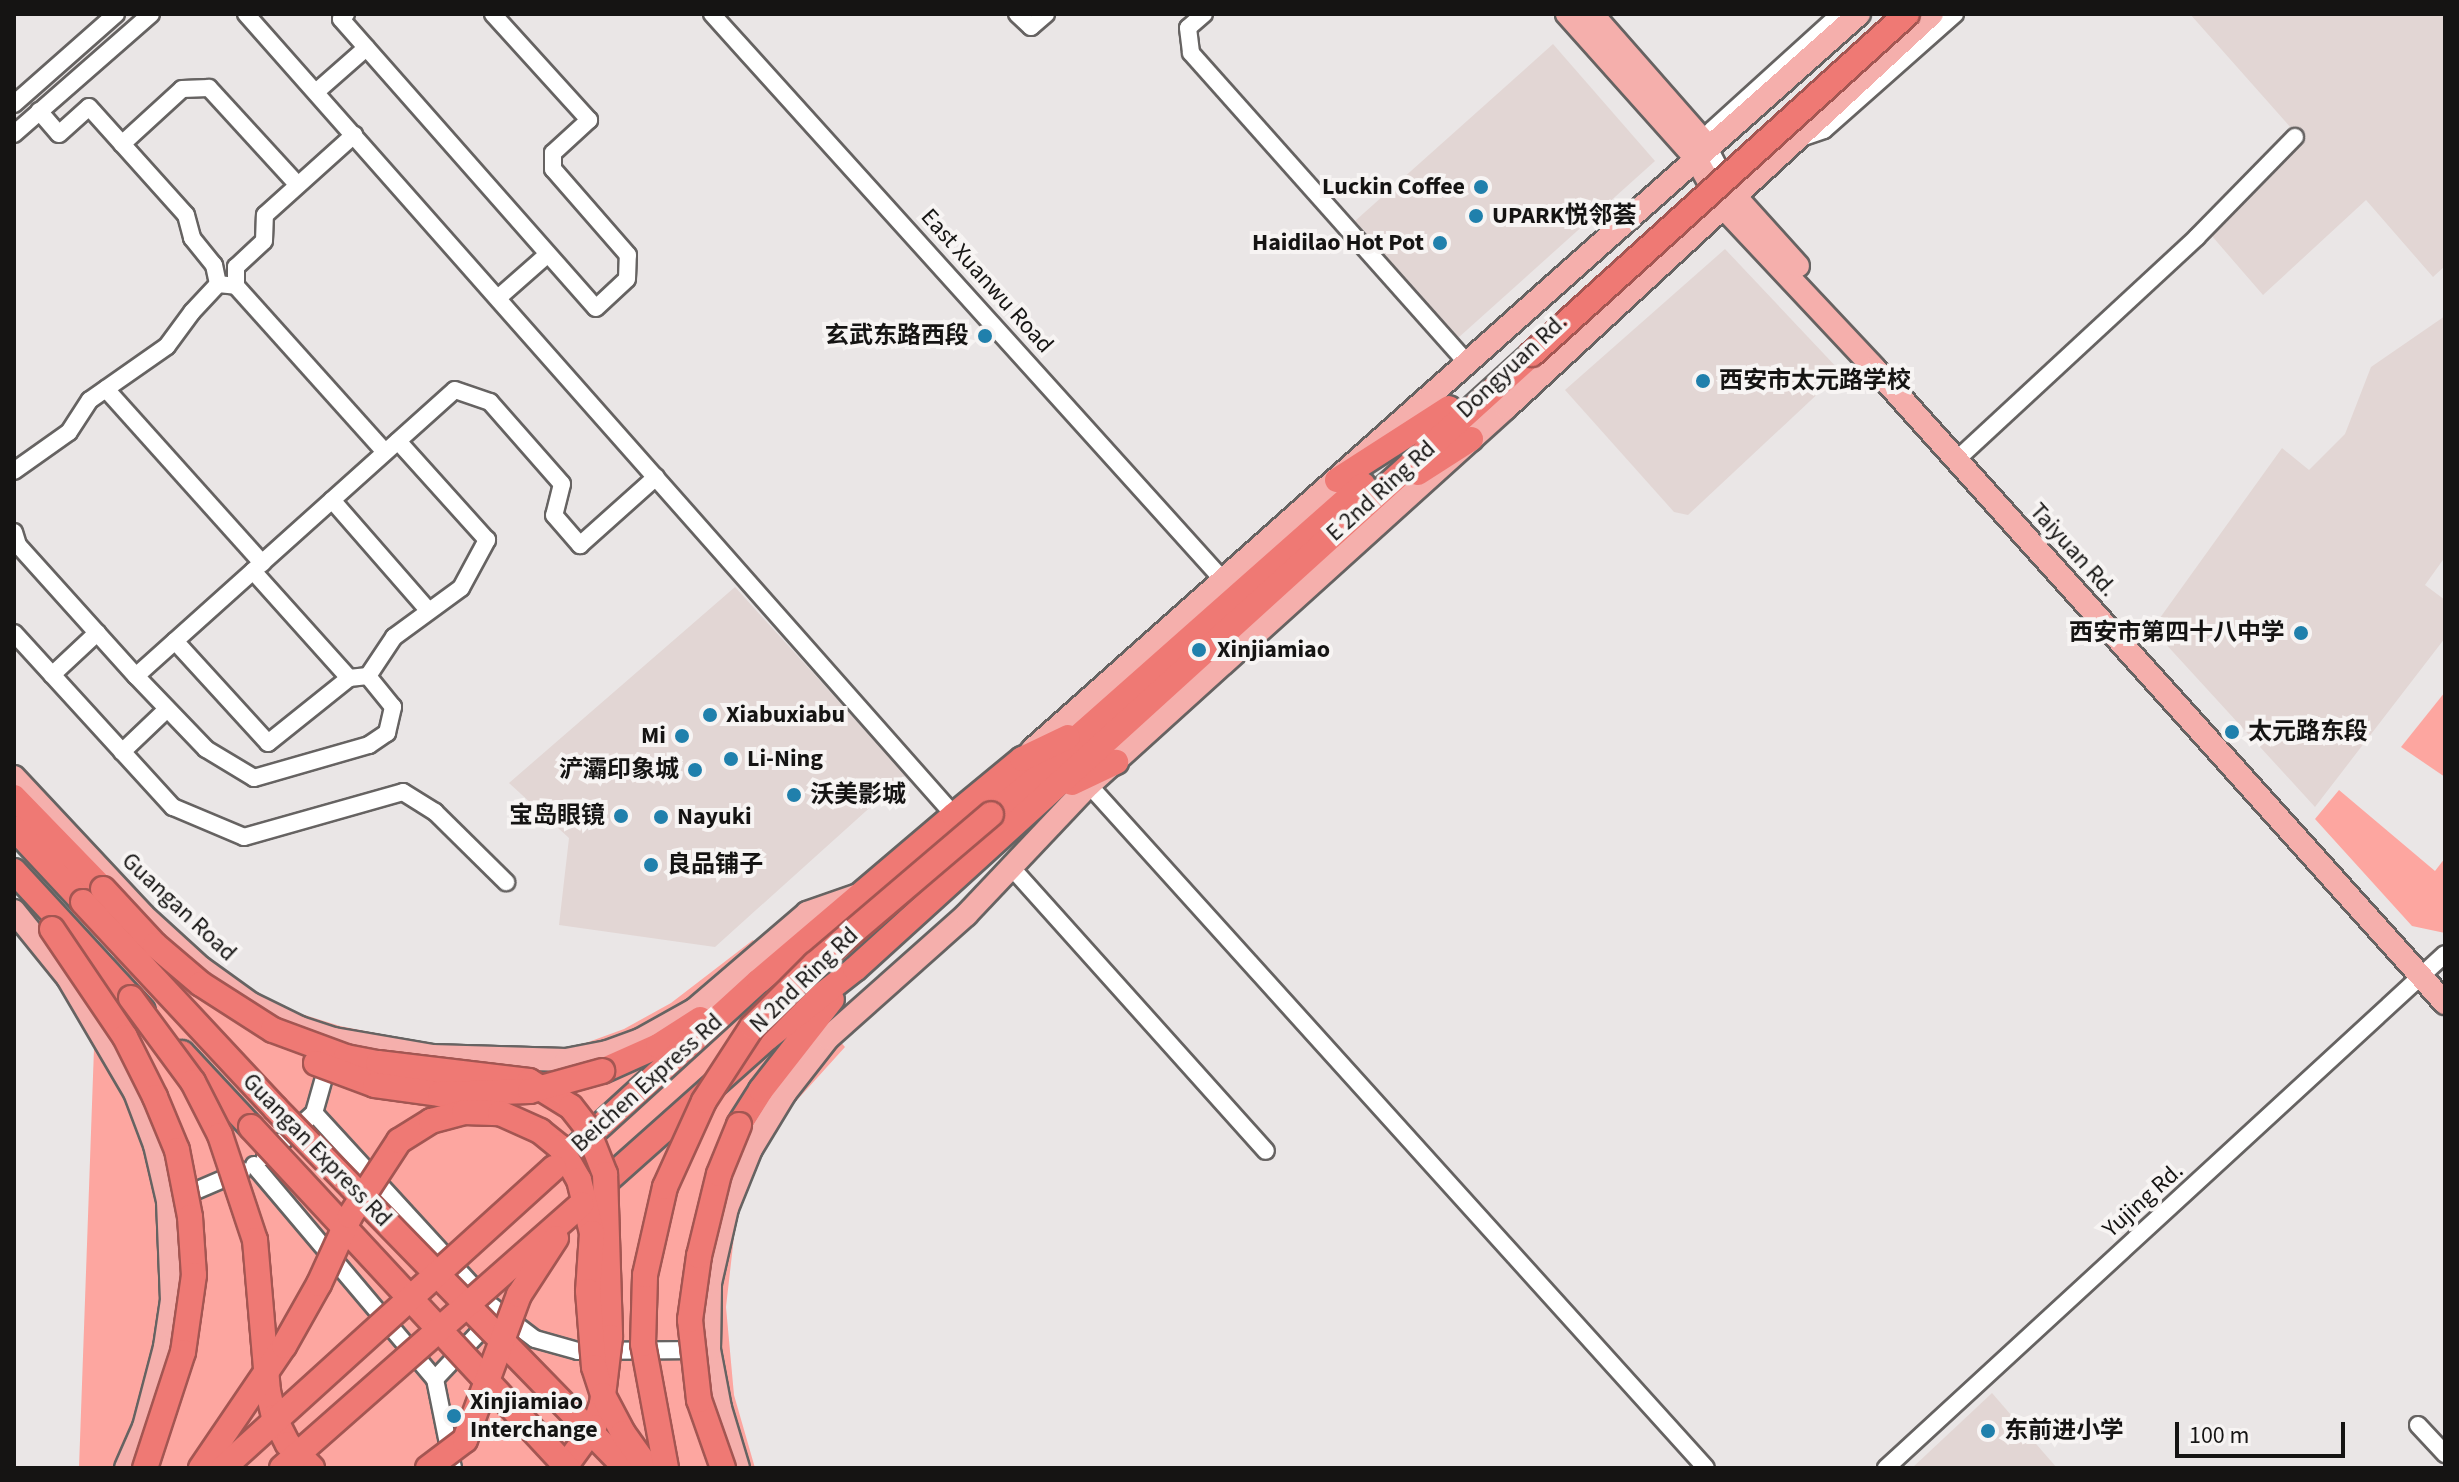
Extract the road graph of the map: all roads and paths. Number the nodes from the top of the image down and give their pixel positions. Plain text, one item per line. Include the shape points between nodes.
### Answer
1 (116, 14) edge
2 (151, 14) edge
3 (246, 14) edge
4 (346, 14) edge
5 (493, 14) edge
6 (712, 14) edge
7 (1017, 14) edge
8 (1046, 14) edge
9 (1204, 14) edge
10 (1567, 14) edge
11 (1592, 14) edge
12 (1840, 14) edge
13 (1859, 14) edge
14 (1883, 14) edge
15 (1907, 14) edge
16 (1932, 14) edge
17 (1955, 14) edge
18 (366, 48) junction
19 (316, 92) junction
20 (14, 104) edge
21 (39, 111) junction
22 (14, 134) edge
23 (354, 135) junction
24 (2295, 137) dead end
25 (1796, 139) junction
26 (122, 144) junction
27 (1702, 152) junction
28 (297, 184) junction
29 (1729, 202) junction
30 (547, 255) junction
31 (214, 265) junction
32 (236, 267) junction
33 (218, 284) junction
34 (236, 286) junction
35 (498, 298) junction
36 (1527, 348) junction
37 (1467, 363) junction
38 (106, 389) junction
39 (1449, 408) junction
40 (1471, 439) junction
41 (392, 446) junction
42 (1965, 452) junction
43 (14, 471) edge
44 (656, 477) junction
45 (1337, 480) junction
46 (332, 500) junction
47 (1359, 511) junction
48 (14, 532) edge
49 (257, 567) junction
50 (1224, 581) junction
51 (429, 611) junction
52 (14, 633) edge
53 (97, 633) junction
54 (175, 641) junction
55 (52, 675) junction
56 (136, 676) junction
57 (368, 676) junction
58 (349, 678) junction
59 (167, 709) junction
60 (1092, 727) junction
61 (122, 752) junction
62 (1022, 759) junction
63 (1116, 762) junction
64 (14, 777) edge
65 (1089, 785) junction
66 (1048, 794) junction
67 (14, 797) edge
68 (991, 814) joint
69 (954, 815) junction
70 (14, 828) edge
71 (1012, 868) junction
72 (14, 874) edge
73 (506, 882) dead end
74 (862, 894) junction
75 (93, 896) junction
76 (14, 911) edge
77 (56, 924) junction
78 (117, 941) junction
79 (855, 969) junction
80 (2436, 970) edge
81 (759, 981) junction
82 (131, 998) junction
83 (2445, 1003) edge
84 (334, 1039) junction
85 (314, 1113) junction
86 (1266, 1151) dead end
87 (254, 1165) junction
88 (168, 1201) junction
89 (581, 1204) junction
90 (499, 1312) junction
91 (709, 1350) junction
92 (435, 1379) junction
93 (2418, 1425) dead end
94 (2445, 1454) edge
95 (126, 1468) edge
96 (145, 1468) edge
97 (201, 1468) edge
98 (223, 1468) edge
99 (282, 1468) edge
100 (312, 1468) edge
101 (428, 1468) edge
102 (453, 1468) edge
103 (566, 1468) edge
104 (626, 1468) edge
105 (648, 1468) edge
106 (666, 1468) edge
107 (723, 1468) edge
108 (738, 1468) edge
109 (1706, 1468) edge
110 (1886, 1468) edge

1 - 20 street
2 - 21 street
3 - 19 street
4 - 18 street via 341,19
5 - 30 street via 589,120 553,153 553,169 628,255 627,279 596,308
6 - 50 street, East Xuanwu Road
7 - 8 street via 1031,27
9 - 37 street via 1188,28 1191,53
10 - 27 main road
11 - 27 main road
12 - 27 street via 1712,130
13 - 27 main road, Dongyuan Rd.
14 - 36 highway, E 2nd Ring Rd
15 - 36 highway, E 2nd Ring Rd, bridge
16 - 25 main road, Dongyuan Rd.
17 - 25 street via 1824,130
18 - 19 street
18 - 30 street
19 - 23 street
21 - 22 street
21 - 26 street via 59,134 89,107
23 - 28 street
23 - 35 street
24 - 42 street via 2197,237
25 - 29 main road, Dongyuan Rd.
26 - 28 street via 182,89 209,88
26 - 31 street via 186,215 192,238
27 - 29 main road
27 - 37 main road, Dongyuan Rd.
28 - 32 street via 265,215 264,241
29 - 40 main road, Dongyuan Rd.
29 - 42 main road, Taiyuan Rd.
29 - 80 main road, Taiyuan Rd. via 1874,368
30 - 35 street
31 - 32 street
31 - 33 street
32 - 34 street
33 - 34 street
33 - 38 street via 167,346
34 - 41 street
35 - 44 street
36 - 39 highway, E 2nd Ring Rd
36 - 47 highway, E 2nd Ring Rd
37 - 45 main road, Dongyuan Rd.
38 - 43 street via 90,400 69,432
38 - 49 street
39 - 45 highway
39 - 60 highway, E 2nd Ring Rd
40 - 47 highway
40 - 63 main road, Dongyuan Rd.
41 - 44 street via 455,390 490,402 562,484 554,515 580,545
41 - 46 street
41 - 51 street via 487,540 461,588
42 - 80 main road, Taiyuan Rd.
44 - 69 street
45 - 50 main road, Dongyuan Rd.
46 - 49 street
46 - 51 street
47 - 66 highway, E 2nd Ring Rd
48 - 53 street via 18,545
49 - 54 street
49 - 58 street
50 - 62 main road, Dongyuan Rd.
51 - 57 street via 394,637
52 - 55 street
53 - 55 street
53 - 56 street
54 - 56 street
54 - 58 street via 268,743
55 - 61 street
56 - 59 street
57 - 58 street
57 - 59 street via 393,707 387,733 369,745 254,778 206,749
59 - 61 street
60 - 62 highway, Beichen Express Rd
60 - 68 highway, E 2nd Ring Rd
61 - 73 street via 173,807 244,837 403,792 435,812
62 - 69 highway, Beichen Express Rd
63 - 65 main road, Dongyuan Rd.
63 - 66 highway
64 - 84 main road, Guangan Road via 143,915 201,968 251,1004
65 - 71 main road, Dongyuan Rd.
65 - 109 street
66 - 79 highway, E 2nd Ring Rd
67 - 75 highway
68 - 106 highway, N 2nd Ring Rd, bridge via 815,964 752,1027 704,1101 665,1187 645,1275 643,1344
69 - 74 highway, Beichen Express Rd
70 - 75 highway, Guangan Express Rd
71 - 86 street
71 - 91 main road, Dongyuan Rd. via 828,1038 785,1093 751,1149 727,1208 710,1283
72 - 77 highway
74 - 81 highway, Beichen Express Rd
74 - 84 main road, Guangan Road via 807,913 694,1010 607,1052 566,1060 509,1060 432,1056
75 - 78 highway, Guangan Express Rd, bridge
75 - 103 highway, bridge via 201,984 273,1030 346,1057 529,1081 552,1092 579,1116 605,1174 610,1337 602,1404 594,1427
76 - 88 main road via 68,978 135,1092
77 - 82 highway, Guangan Express Rd
77 - 96 highway, bridge via 155,1097 177,1150 190,1217 194,1275 183,1352
78 - 81 highway, bridge via 245,1028 299,1056 375,1085 440,1094 530,1091 602,1071 658,1046
78 - 104 highway, Guangan Express Rd, bridge
79 - 89 highway, Beichen Express Rd via 767,1038
79 - 107 highway, N 2nd Ring Rd, bridge via 761,1090 739,1125 719,1174 690,1320 699,1400
80 - 83 main road, Taiyuan Rd.
80 - 110 street, Yujing Rd.
81 - 98 highway, Beichen Express Rd, bridge
82 - 100 highway, bridge via 193,1082 220,1135 255,1240 274,1417 288,1444
82 - 103 highway, Guangan Express Rd, bridge
84 - 85 street
85 - 87 street
85 - 90 street
87 - 88 street
87 - 92 street
88 - 95 main road via 172,1300 165,1347 144,1427
89 - 99 highway, Beichen Express Rd, bridge
89 - 101 highway, bridge via 519,1295 465,1440
90 - 91 street via 535,1339 578,1351
90 - 92 street
91 - 108 main road, Dongyuan Rd.
92 - 102 street
93 - 94 street
97 - 105 highway, bridge via 284,1346 350,1216 399,1141 431,1121 464,1112 500,1113 540,1131 560,1147 579,1180 592,1233 588,1291 594,1367 623,1433

